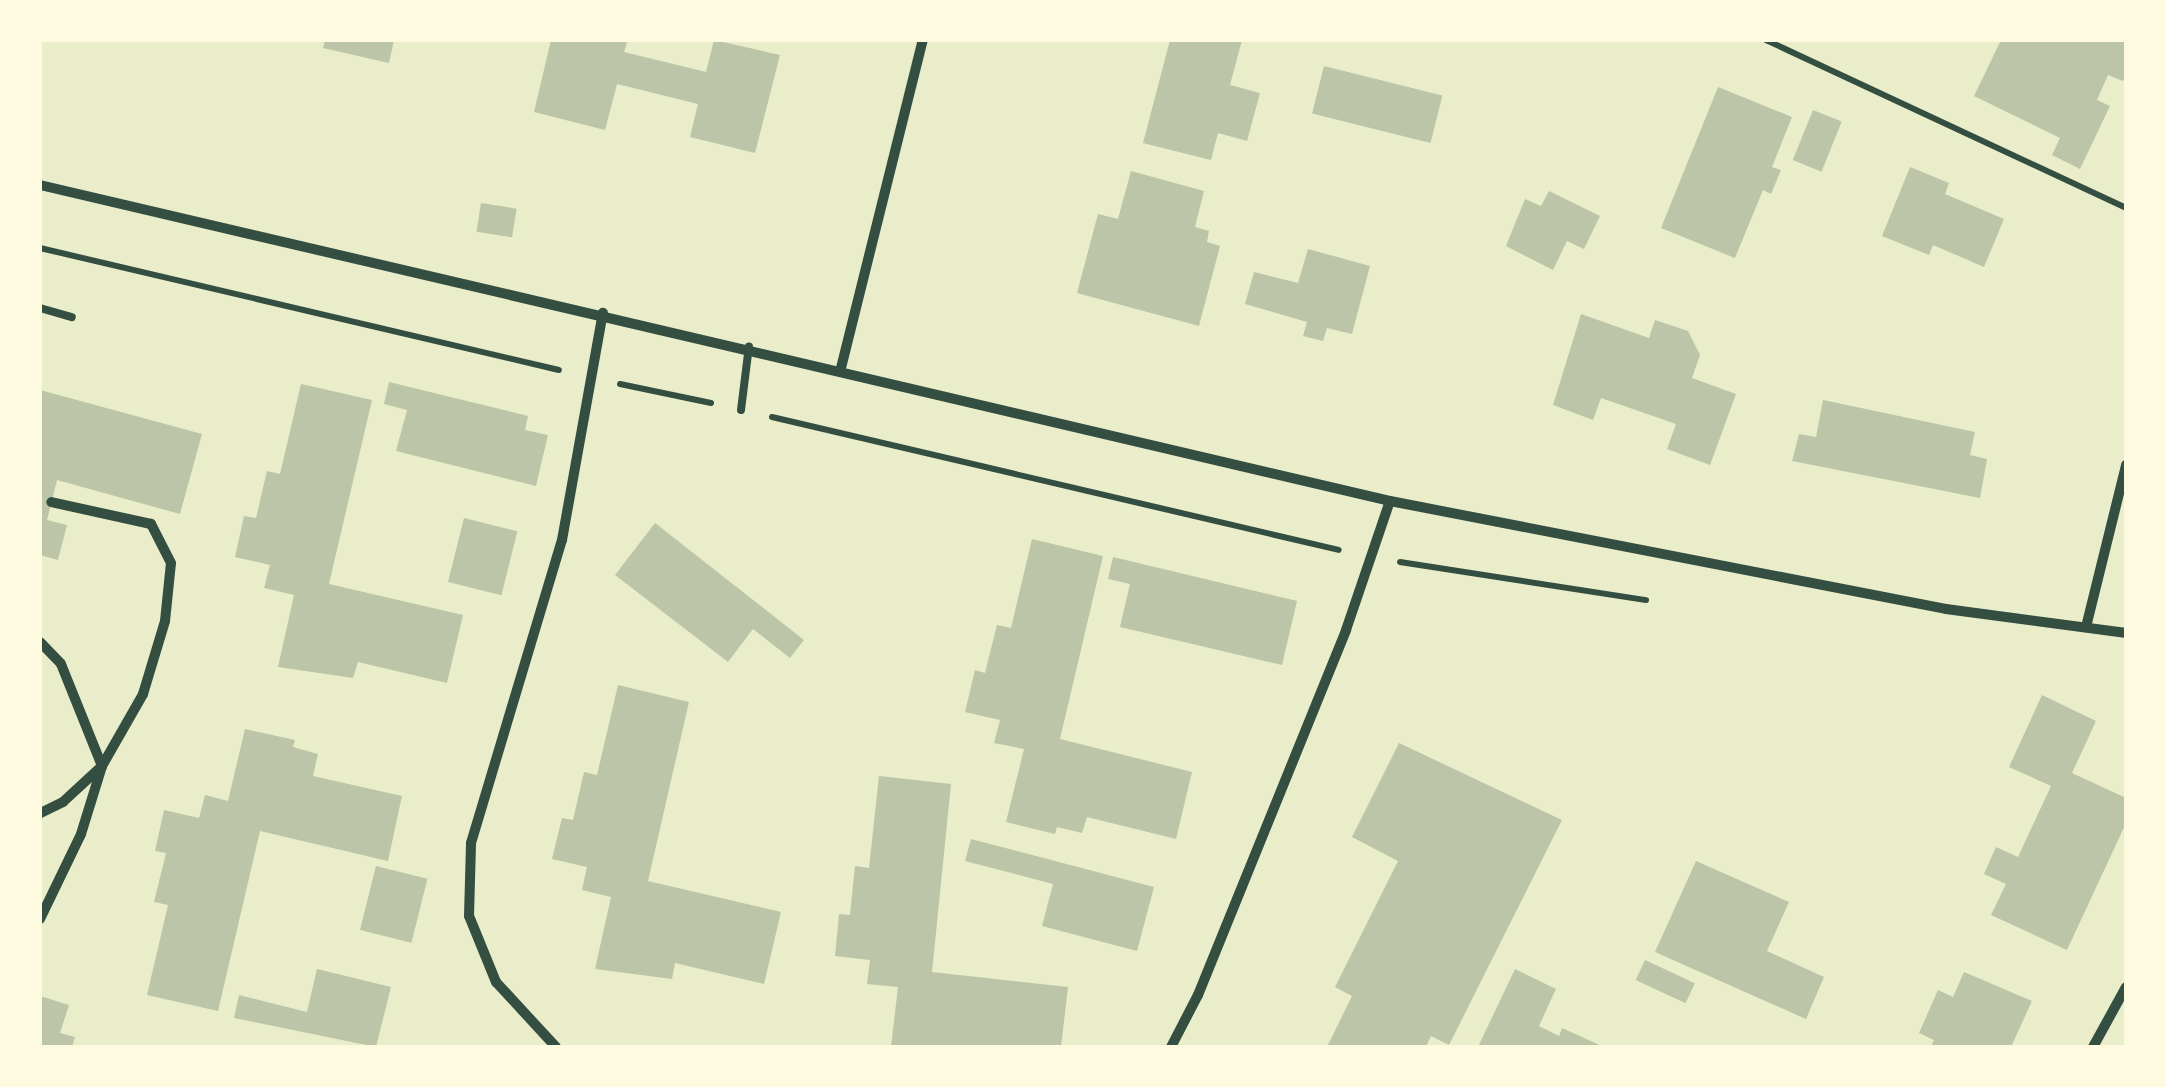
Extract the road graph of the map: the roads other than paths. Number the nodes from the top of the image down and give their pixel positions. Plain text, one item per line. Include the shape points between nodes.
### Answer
1 (923, 40) edge
2 (40, 185) edge
3 (40, 308) edge
4 (603, 313) junction
5 (72, 317) dead end
6 (749, 346) junction
7 (841, 368) junction
8 (741, 410) road end
9 (2126, 465) edge
10 (1390, 501) junction
11 (51, 502) dead end
12 (2086, 627) junction
13 (2126, 632) edge
14 (40, 642) edge
15 (102, 766) junction
16 (40, 813) edge
17 (40, 919) edge
18 (2126, 987) edge
19 (556, 1047) edge
20 (1171, 1047) edge
21 (2092, 1047) edge

1 - 7 street
2 - 4 street
3 - 5 lane
4 - 6 street
4 - 19 street via 562,540 471,842 469,916 496,982
6 - 7 street
6 - 8 lane
7 - 10 street
9 - 12 street
10 - 12 street via 1946,609
10 - 20 street via 1198,995
11 - 15 street via 151,524 171,563 166,621 143,694
12 - 13 street
14 - 15 street via 61,664
15 - 16 street via 63,802
15 - 17 street via 81,834
18 - 21 street

